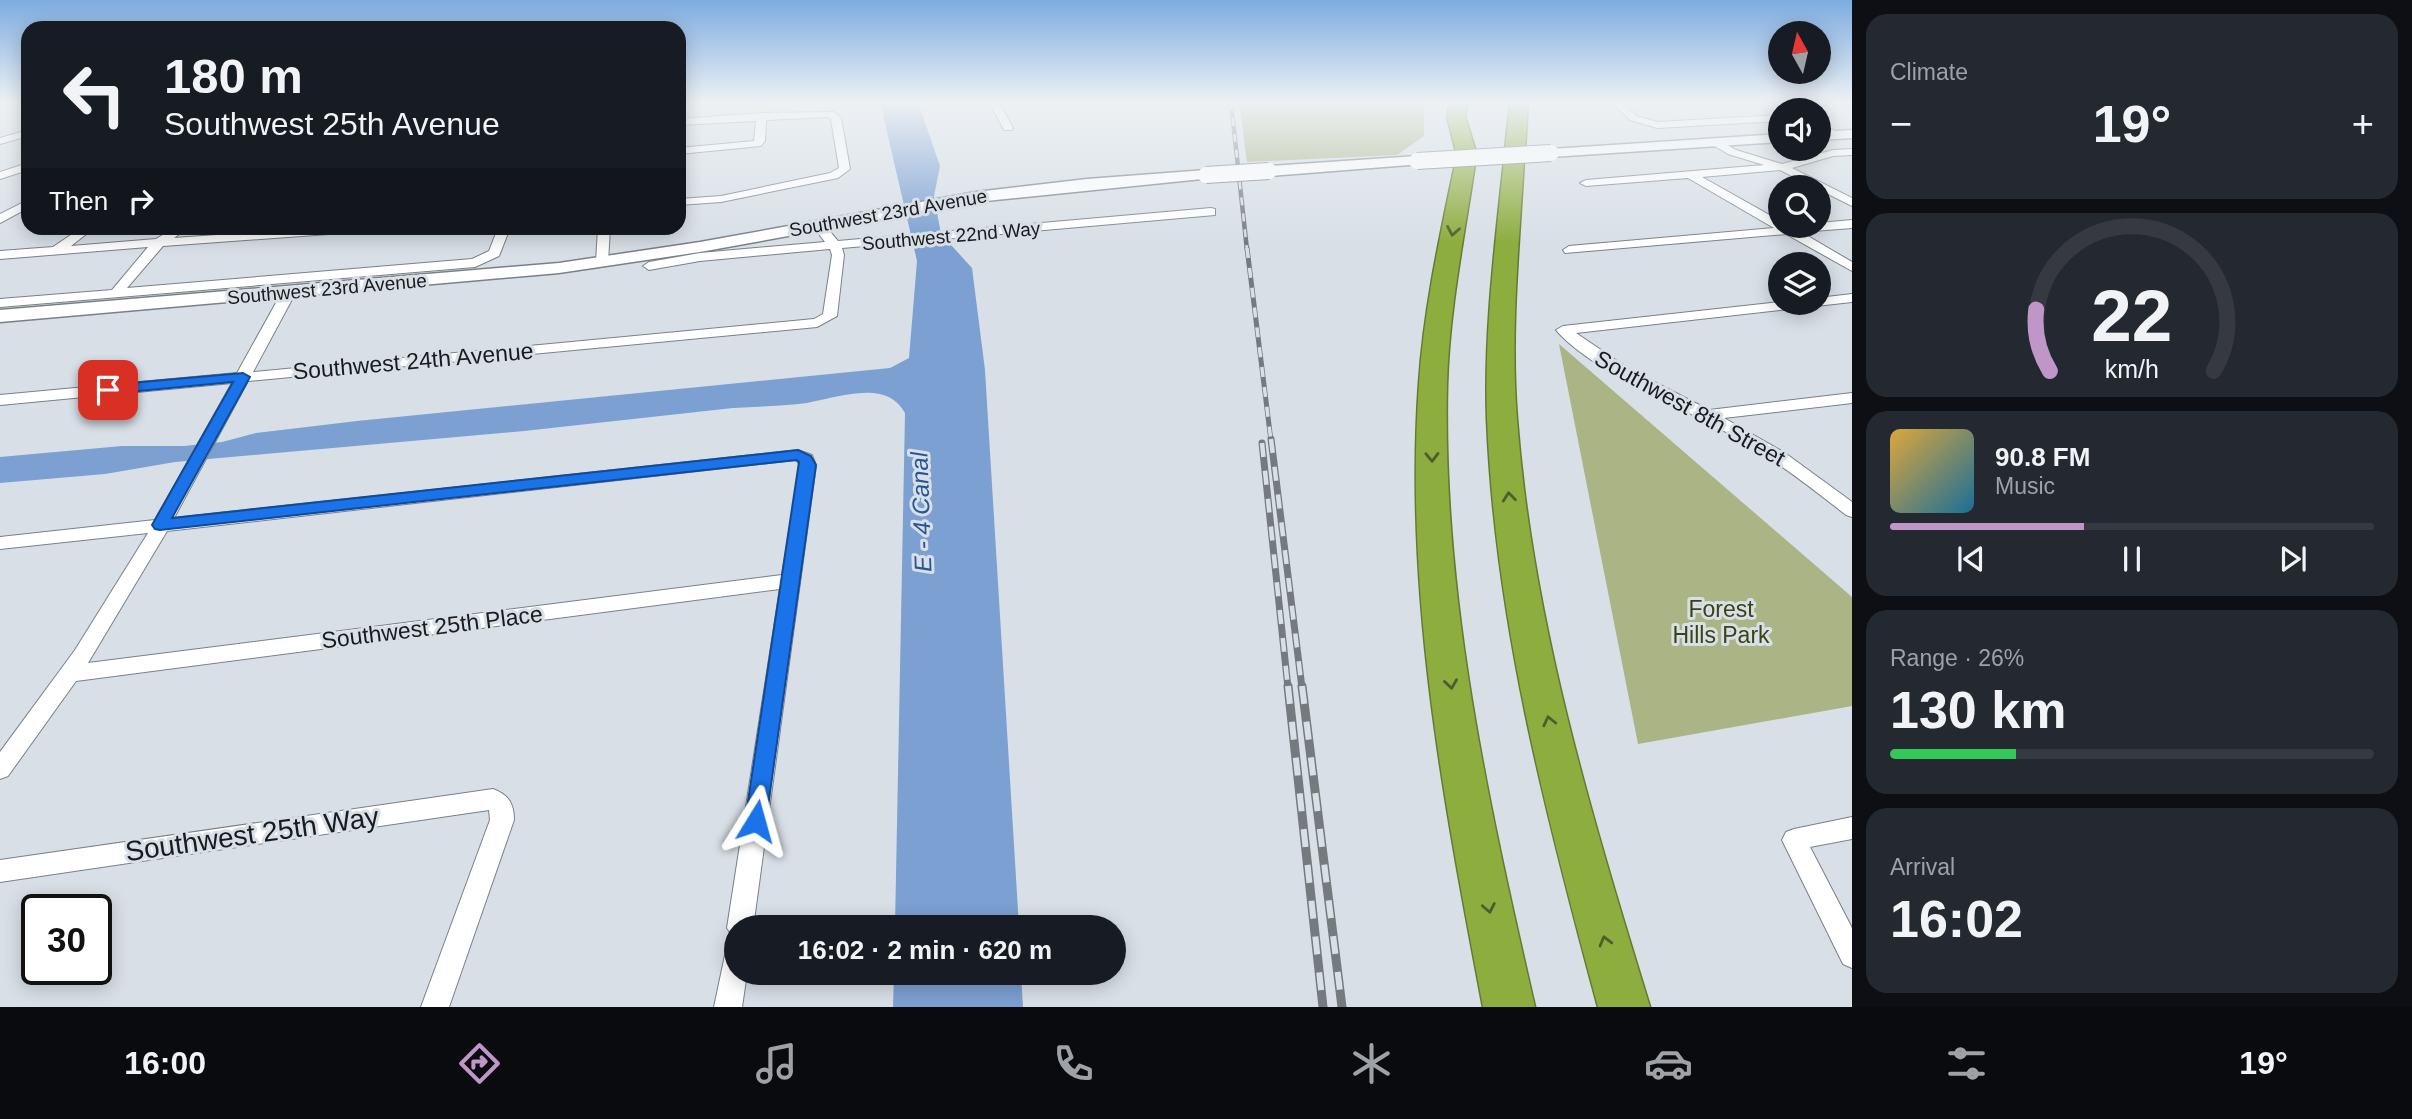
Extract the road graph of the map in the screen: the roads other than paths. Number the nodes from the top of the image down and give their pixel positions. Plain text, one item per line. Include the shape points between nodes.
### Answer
1 (841, 149) edge
2 (1464, 149) edge
3 (1467, 149) edge
4 (1514, 149) edge
5 (1611, 149) edge
6 (1727, 149) edge
7 (1732, 152) junction
8 (1852, 152) edge
9 (1466, 156) junction
10 (1782, 167) junction
11 (21, 168) edge
12 (1735, 171) junction
13 (1689, 174) junction
14 (0, 176) edge
15 (1586, 183) dead end
16 (686, 202) edge
17 (1852, 203) edge
18 (21, 208) edge
19 (1211, 212) dead end
20 (0, 219) edge
21 (1768, 219) edge
22 (1852, 224) edge
23 (818, 225) junction
24 (1831, 225) edge
25 (1768, 229) edge
26 (78, 235) edge
27 (171, 235) edge
28 (264, 235) edge
29 (502, 235) edge
30 (604, 235) edge
31 (1801, 238) edge
32 (159, 243) junction
33 (835, 246) junction
34 (1569, 250) dead end
35 (56, 251) junction
36 (0, 255) edge
37 (602, 262) junction
38 (649, 266) dead end
39 (1852, 267) edge
40 (289, 292) junction
41 (115, 294) junction
42 (1852, 298) edge
43 (1831, 300) edge
44 (0, 303) edge
45 (1768, 308) edge
46 (0, 316) edge
47 (243, 377) junction
48 (1852, 398) edge
49 (0, 400) edge
50 (1707, 415) junction
51 (1852, 511) edge
52 (160, 525) junction
53 (0, 543) edge
54 (791, 581) junction
55 (72, 673) junction
56 (0, 769) edge
57 (1852, 828) edge
58 (0, 871) edge
59 (742, 915) edge
60 (1852, 955) edge
61 (731, 985) edge
62 (435, 1007) edge
63 (728, 1007) edge
64 (1509, 1007) edge
65 (1624, 1007) edge

1 - 16 street via 845,169 840,174 722,199
2 - 9 highway
3 - 9 highway
65 -> 4 highway via 1553,741 1511,517 1500,365
5 - 23 street, Southwest 23rd Avenue, bridge via 1087,184 951,201
6 - 7 street
7 - 10 street
7 - 12 street
8 - 10 street
9 -> 64 highway via 1434,371 1436,546 1457,725
10 - 12 street
10 - 17 street
11 - 14 street
12 - 13 street
13 - 15 street
13 - 21 street
18 - 20 street
19 - 33 street, Southwest 22nd Way
22 - 24 street
23 - 33 street
23 - 37 street, Southwest 23rd Avenue
25 - 34 street
26 - 35 street
27 - 32 street
28 - 32 street
29 - 41 street via 491,257 466,264
30 - 37 street
31 - 39 street
32 - 35 street
32 - 41 street
33 - 38 street, Southwest 22nd Way
33 - 47 street, Southwest 24th Avenue via 838,260 830,316 825,320
35 - 36 street
37 - 40 street, Southwest 23rd Avenue
40 - 46 street, Southwest 23rd Avenue
40 - 47 street
41 - 44 street
42 - 43 street
45 - 50 street, Southwest 8th Street via 1563,330 1609,366
47 - 49 street, Southwest 24th Avenue
47 - 52 street
48 - 50 street
50 - 51 street, Southwest 8th Street via 1790,463
52 - 53 street
52 - 54 street via 798,455 808,465
52 - 55 street
54 - 55 street, Southwest 25th Place
54 - 59 street
55 - 56 street
57 - 60 street via 1794,840
58 - 62 street, Southwest 25th Way via 493,799 502,807 502,820
61 - 63 street

